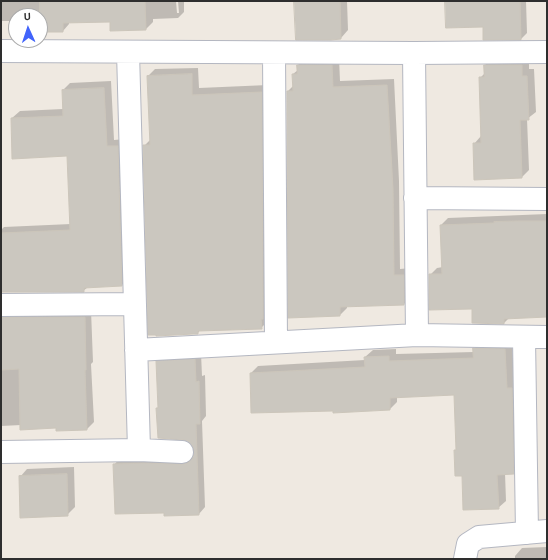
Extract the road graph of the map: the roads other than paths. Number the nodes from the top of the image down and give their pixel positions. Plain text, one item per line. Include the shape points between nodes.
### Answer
1 (1, 51) edge
2 (128, 52) junction
3 (547, 52) edge
4 (274, 53) junction
5 (414, 54) junction
6 (415, 198) junction
7 (547, 199) edge
8 (135, 304) junction
9 (1, 305) edge
10 (417, 335) junction
11 (547, 337) edge
12 (524, 338) junction
13 (276, 342) junction
14 (136, 350) junction
15 (139, 450) junction
16 (1, 452) edge
17 (182, 452) dead end
18 (537, 532) edge
19 (466, 559) edge

1 - 2 street
2 - 4 street
2 - 8 street
3 - 5 street
4 - 5 street
4 - 13 street
5 - 6 street
6 - 7 street
6 - 10 street
8 - 9 street
8 - 14 street
10 - 12 street
10 - 13 street
11 - 12 street
12 - 18 street
13 - 14 street
14 - 15 street
15 - 16 street
15 - 17 street
18 - 19 street via 479,537 468,544

